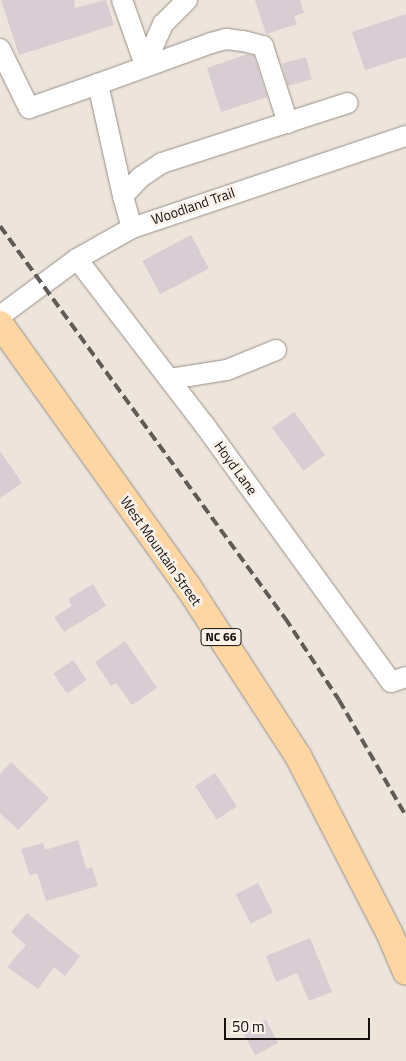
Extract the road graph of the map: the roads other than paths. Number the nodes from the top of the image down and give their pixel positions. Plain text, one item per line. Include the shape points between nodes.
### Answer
1 (122, 0) edge
2 (187, 0) edge
3 (0, 49) edge
4 (145, 65) junction
5 (98, 84) junction
6 (348, 103) dead end
7 (288, 123) junction
8 (406, 136) edge
9 (123, 196) junction
10 (132, 228) junction
11 (77, 259) junction
12 (0, 316) edge
13 (0, 324) edge
14 (276, 350) dead end
15 (170, 379) junction
16 (398, 680) edge
17 (406, 972) edge

1 - 4 street
2 - 4 street via 163,24
3 - 5 street via 29,108
4 - 5 street
4 - 7 street via 226,40 263,46
5 - 9 street
6 - 7 street
7 - 9 street via 162,163 141,177
8 - 10 street, Woodland Trail
9 - 10 street
10 - 11 street, Woodland Trail
11 - 12 street, Woodland Trail
11 - 15 street, Hoyd Lane
13 - 17 main road, West Mountain Street / NC 66 via 187,585 298,756 389,932
14 - 15 street via 227,370
15 - 16 street, Hoyd Lane

